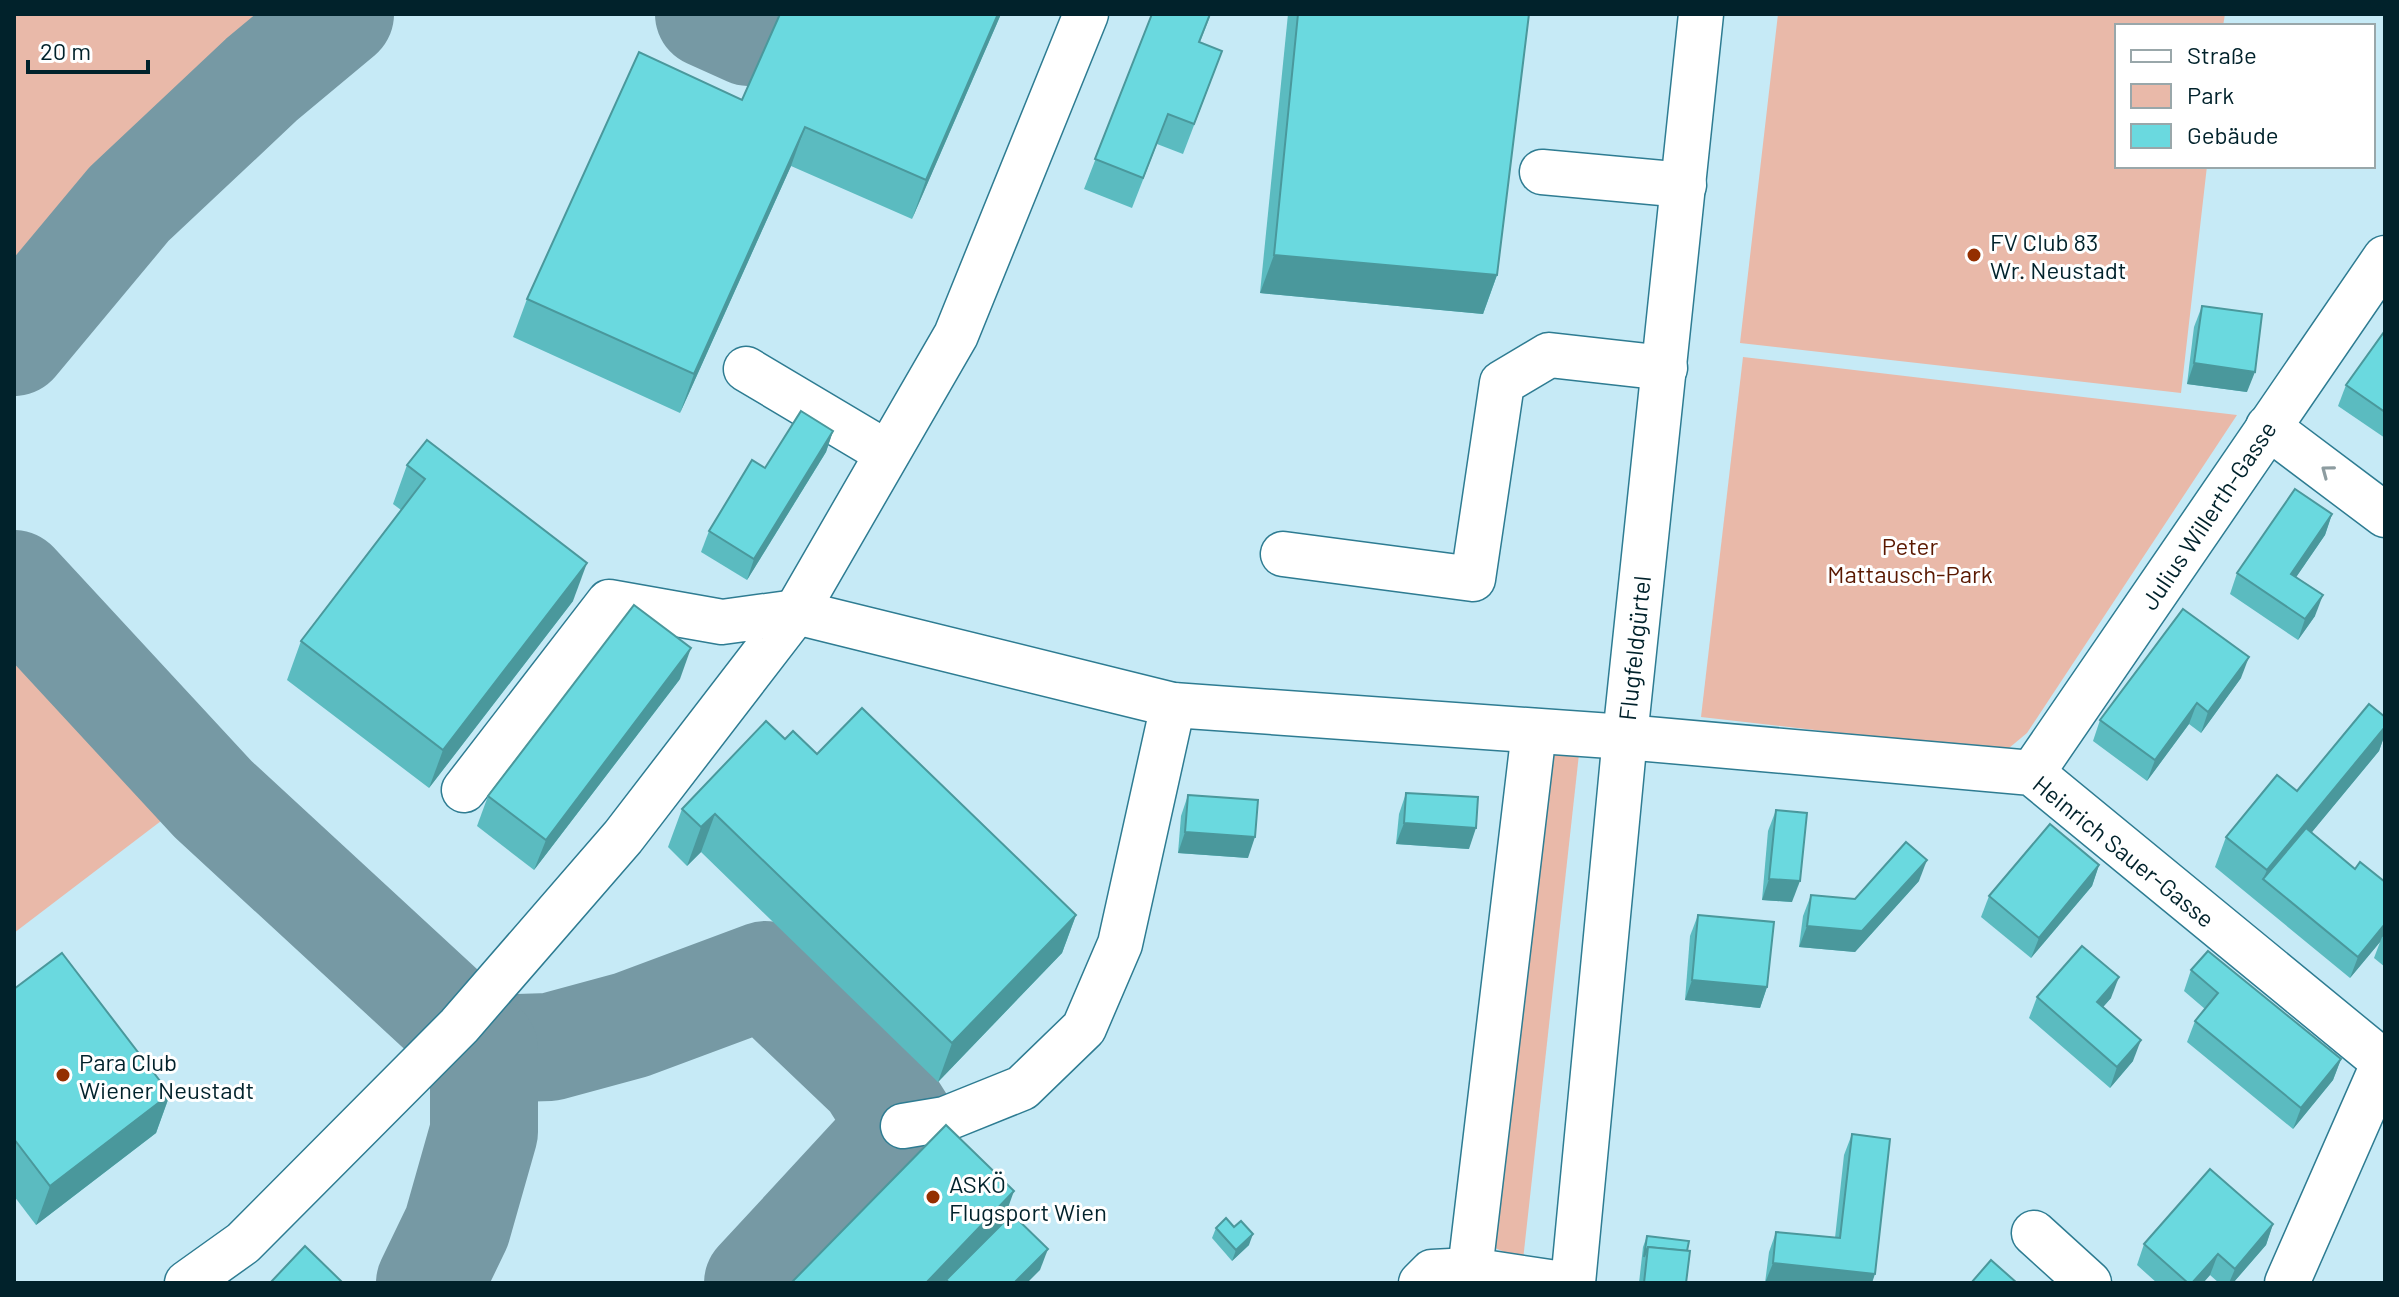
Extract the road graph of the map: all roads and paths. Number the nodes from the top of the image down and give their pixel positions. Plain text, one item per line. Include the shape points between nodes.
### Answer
1 (1086, 14) edge
2 (1701, 14) edge
3 (1542, 172) dead end
4 (1684, 185) junction
5 (2385, 258) edge
6 (1665, 368) junction
7 (746, 369) dead end
8 (2268, 427) junction
9 (887, 453) junction
10 (2385, 515) edge
11 (1283, 554) dead end
12 (796, 612) junction
13 (1173, 705) junction
14 (1534, 731) junction
15 (1625, 737) junction
16 (2032, 773) junction
17 (464, 790) dead end
18 (2384, 1063) edge
19 (903, 1126) dead end
20 (2034, 1233) dead end
21 (1470, 1270) junction
22 (187, 1283) edge
23 (1421, 1283) edge
24 (1556, 1283) edge
25 (1573, 1283) edge
26 (2089, 1283) edge
27 (2287, 1283) edge

1 - 9 street via 956,335
2 - 4 street, Flugfeldgürtel
3 - 4 street
4 - 6 street, Flugfeldgürtel
5 - 8 street, Julius Willerth-Gasse
6 - 11 street via 1549,355 1502,383 1473,579
6 - 15 street, Flugfeldgürtel
7 - 9 street
10 -> 8 street
8 - 16 street, Julius Willerth-Gasse
9 - 12 street
12 - 13 street, Heinrich Sauer-Gasse
12 - 17 street via 722,622 609,602
12 - 22 street via 623,837 459,1026 243,1243
13 - 14 street, Heinrich Sauer-Gasse
13 - 19 street via 1120,944 1084,1028 1022,1088 945,1119
14 - 15 street, Heinrich Sauer-Gasse
14 - 21 street
15 - 16 street, Heinrich Sauer-Gasse
15 - 25 street, Flugfeldgürtel
16 - 18 street, Heinrich Sauer-Gasse
18 - 27 street
20 - 26 street
21 - 23 street via 1432,1272
21 - 24 street

